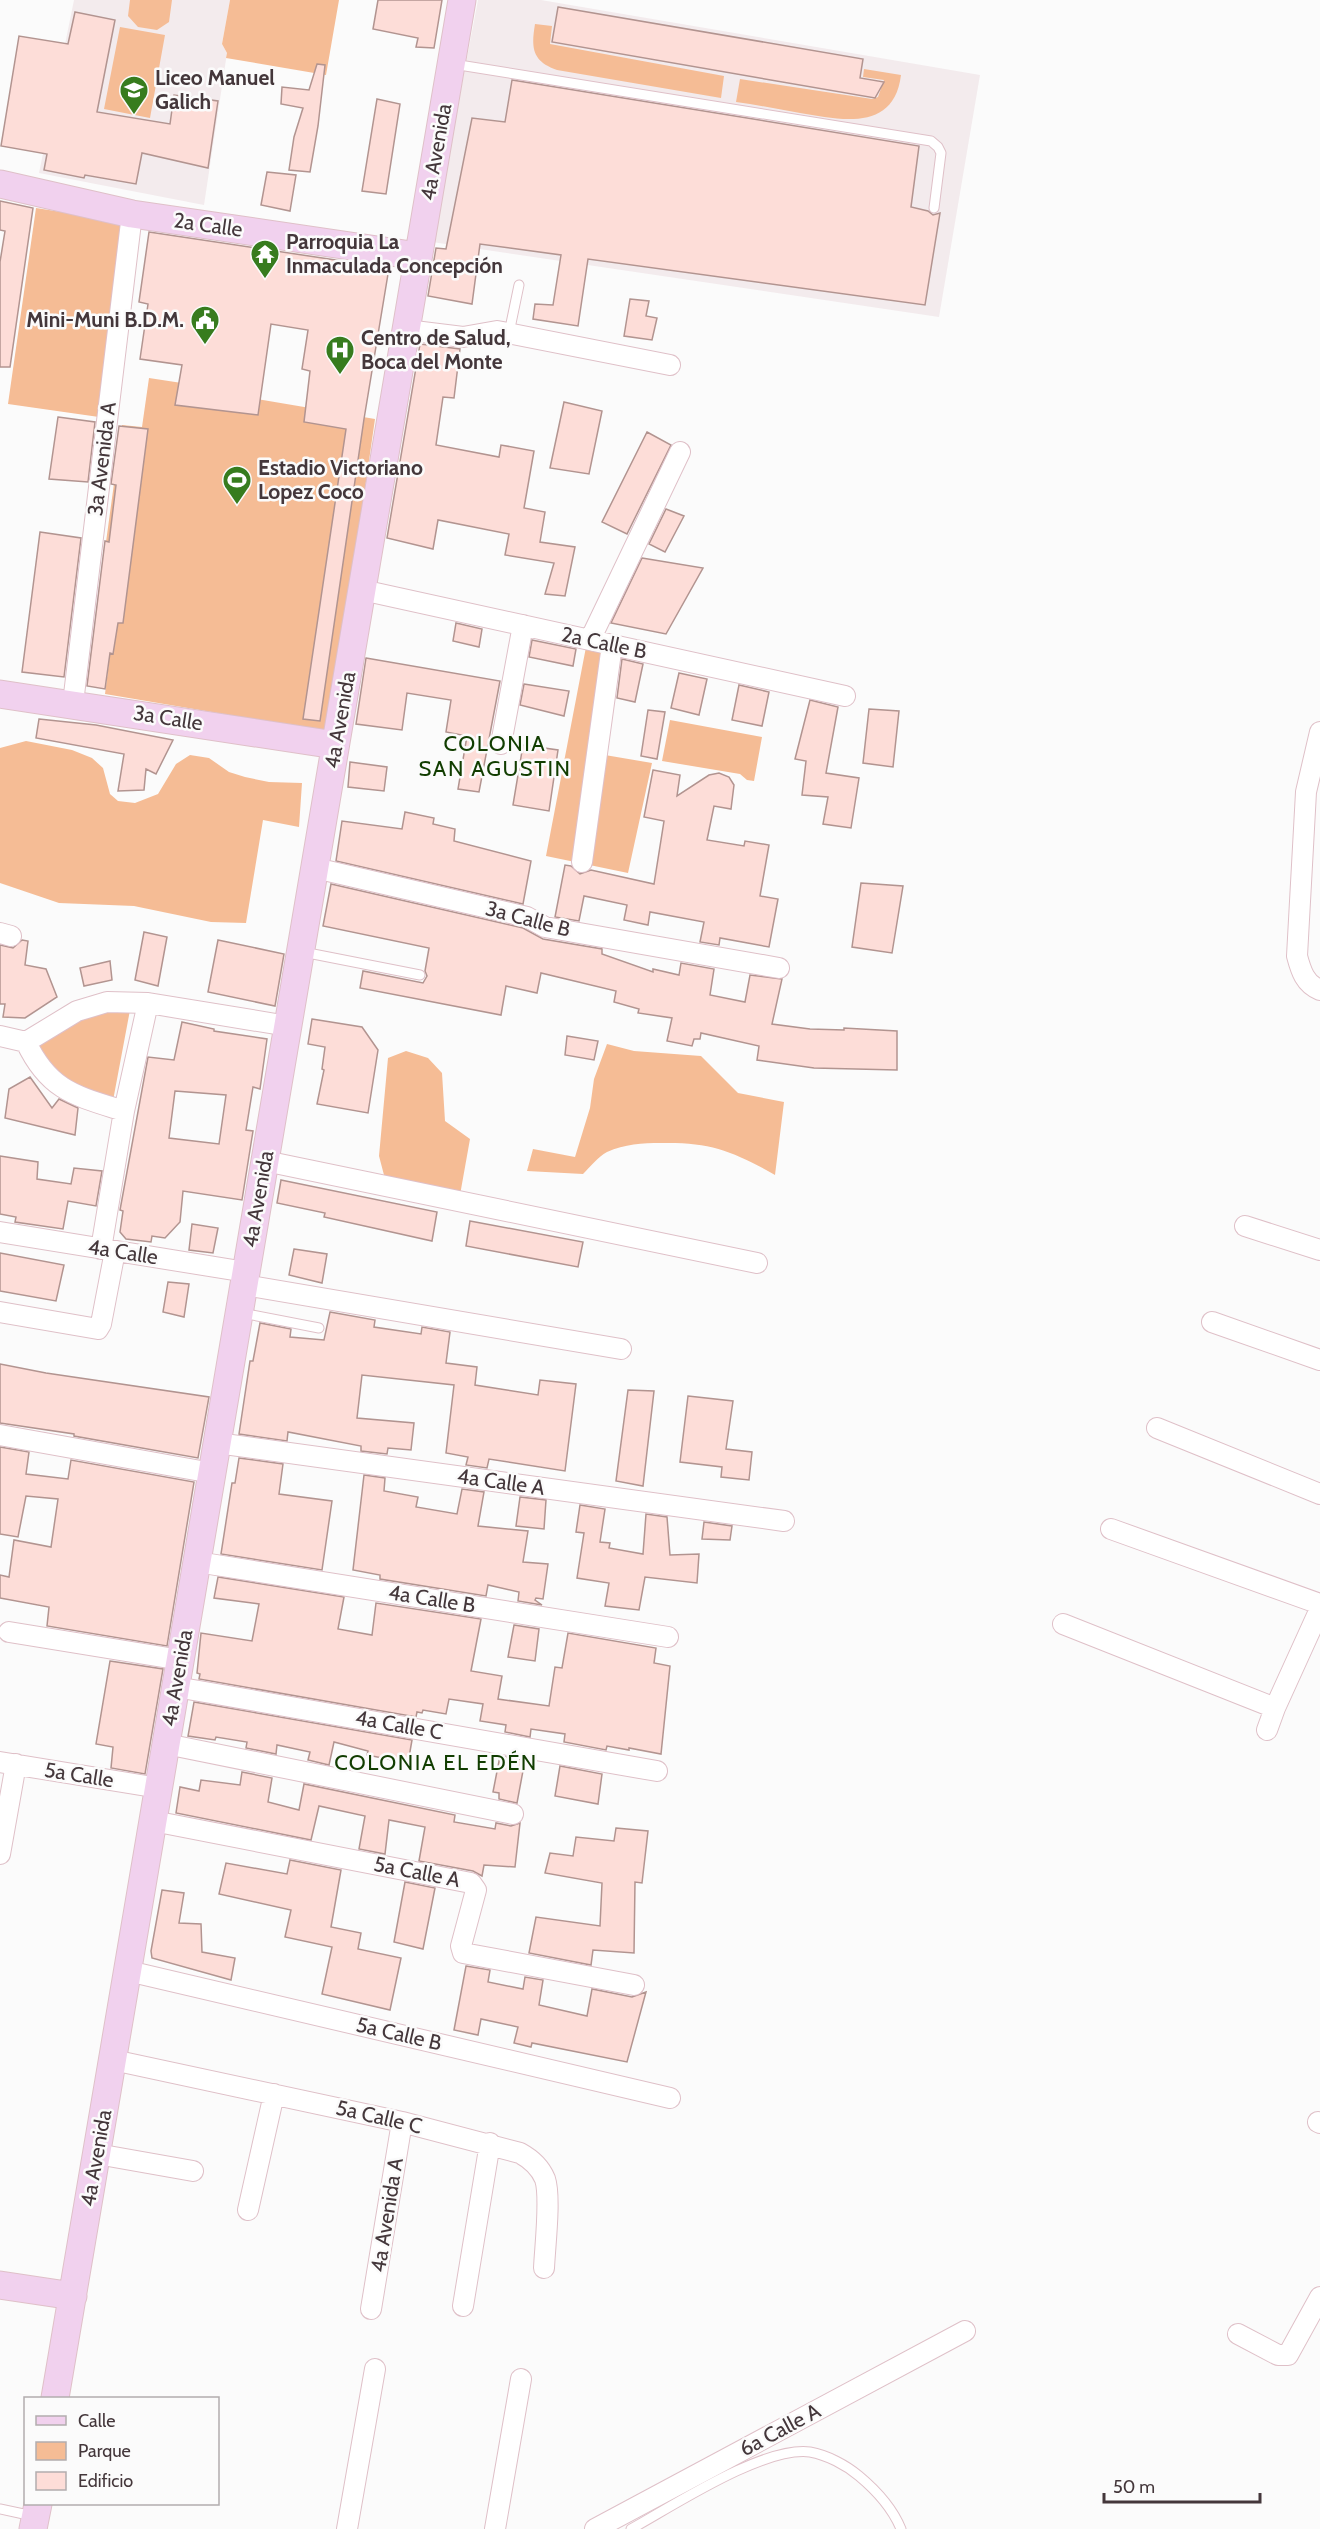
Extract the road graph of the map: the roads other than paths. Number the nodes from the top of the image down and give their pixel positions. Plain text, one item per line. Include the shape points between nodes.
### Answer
1 (462, 0) edge
2 (451, 63) junction
3 (0, 184) edge
4 (934, 208) dead end
5 (132, 214) junction
6 (418, 256) junction
7 (519, 285) dead end
8 (406, 330) junction
9 (509, 333) junction
10 (670, 365) dead end
11 (680, 452) dead end
12 (362, 590) junction
13 (523, 625) junction
14 (590, 640) junction
15 (612, 645) junction
16 (0, 693) edge
17 (845, 696) dead end
18 (73, 703) junction
19 (1320, 732) edge
20 (501, 744) dead end
21 (336, 745) junction
22 (582, 862) dead end
23 (315, 868) junction
24 (300, 951) junction
25 (779, 968) dead end
26 (420, 975) dead end
27 (1320, 990) edge
28 (148, 1004) junction
29 (288, 1026) junction
30 (0, 1036) edge
31 (27, 1042) junction
32 (124, 1111) junction
33 (265, 1161) junction
34 (1245, 1226) dead end
35 (0, 1232) edge
36 (108, 1250) junction
37 (1320, 1250) edge
38 (757, 1263) dead end
39 (245, 1279) junction
40 (0, 1312) edge
41 (239, 1312) junction
42 (1212, 1322) dead end
43 (319, 1328) dead end
44 (621, 1349) dead end
45 (1320, 1360) edge
46 (1157, 1428) dead end
47 (0, 1436) edge
48 (217, 1443) junction
49 (212, 1473) junction
50 (1320, 1494) edge
51 (784, 1521) dead end
52 (1111, 1529) dead end
53 (197, 1562) junction
54 (1320, 1604) edge
55 (1320, 1609) edge
56 (1063, 1624) dead end
57 (9, 1632) dead end
58 (668, 1636) dead end
59 (181, 1660) junction
60 (176, 1687) junction
61 (1275, 1708) junction
62 (1268, 1730) dead end
63 (166, 1744) junction
64 (8, 1763) edge
65 (657, 1771) dead end
66 (159, 1788) junction
67 (513, 1814) dead end
68 (153, 1821) junction
69 (0, 1854) edge
70 (128, 1971) junction
71 (634, 1985) dead end
72 (113, 2060) junction
73 (274, 2094) junction
74 (670, 2098) dead end
75 (402, 2122) junction
76 (490, 2143) junction
77 (97, 2154) junction
78 (193, 2171) dead end
79 (248, 2210) dead end
80 (544, 2268) dead end
81 (0, 2285) edge
82 (73, 2296) junction
83 (1320, 2297) edge
84 (464, 2306) dead end
85 (371, 2308) dead end
86 (965, 2331) dead end
87 (1238, 2334) dead end
88 (375, 2369) dead end
89 (520, 2379) dead end
90 (56, 2397) edge
91 (0, 2510) edge
92 (36, 2521) edge
93 (347, 2529) edge
94 (495, 2529) edge
95 (595, 2529) edge
96 (631, 2529) edge
97 (901, 2529) edge

1 - 2 street, 4a Avenida
2 - 4 lane via 931,141 941,153
2 - 6 street, 4a Avenida
3 - 5 street, 2a Calle
5 - 6 street, 2a Calle
5 - 18 street, 3a Avenida A
6 - 8 street, 4a Avenida
7 - 9 lane
8 - 9 street via 463,337 492,331
8 - 12 street, 4a Avenida
9 - 10 street
11 - 14 street
12 - 13 street, 2a Calle B
12 - 21 street, 4a Avenida
13 - 14 street, 2a Calle B
13 - 20 street
14 - 15 street, 2a Calle B
15 - 17 street, 2a Calle B
15 - 22 street
16 - 18 street, 3a Calle
18 - 21 street, 3a Calle
19 - 27 street via 1306,792 1297,956 1305,979
21 - 23 street, 4a Avenida
23 - 24 street, 4a Avenida
23 - 25 street, 3a Calle B via 527,917 545,927
24 - 26 lane
24 - 29 street, 4a Avenida
28 - 29 street
28 - 31 street via 107,1002 91,1006
28 - 32 street
29 - 33 street, 4a Avenida
30 - 31 street
31 - 32 street via 39,1065 65,1091
32 - 36 street
33 - 38 street
33 - 39 street, 4a Avenida
34 - 37 street
35 - 36 street, 4a Calle
36 - 39 street, 4a Calle
36 - 40 street via 98,1329
39 - 41 street, 4a Avenida
39 - 44 street, 4a Calle
41 - 43 lane
41 - 48 street, 4a Avenida
42 - 45 street
46 - 50 street
47 - 49 street
48 - 49 street, 4a Avenida
48 - 51 street, 4a Calle A
49 - 53 street, 4a Avenida
52 - 54 street
53 - 58 street, 4a Calle B
53 - 59 street, 4a Avenida
55 - 61 street
56 - 61 street
57 - 59 street
59 - 60 street, 4a Avenida
60 - 63 street, 4a Avenida
60 - 65 street, 4a Calle C
61 - 62 street
63 - 66 street, 4a Avenida
63 - 67 street
64 - 66 street, 5a Calle
64 - 69 street
66 - 68 street, 4a Avenida
68 - 70 street, 4a Avenida
68 - 71 street, 5a Calle A via 471,1883 476,1890 461,1946 463,1953
70 - 72 street, 4a Avenida
70 - 74 street, 5a Calle B
72 - 73 street, 5a Calle C
72 - 77 street, 4a Avenida
73 - 75 street, 5a Calle C
73 - 79 street
75 - 76 street, 5a Calle C
75 - 85 street, 4a Avenida A
76 - 80 street, 5a Calle C via 531,2159 545,2179
76 - 84 street
77 - 78 street
77 - 82 street, 4a Avenida
81 - 82 street
82 - 90 street, 4a Avenida
83 - 87 street via 1288,2355 1278,2355
86 - 95 street, 6a Calle A
88 - 93 street
89 - 94 street
91 - 92 lane
96 - 97 lane via 769,2457 810,2452 831,2458 873,2487 889,2505

